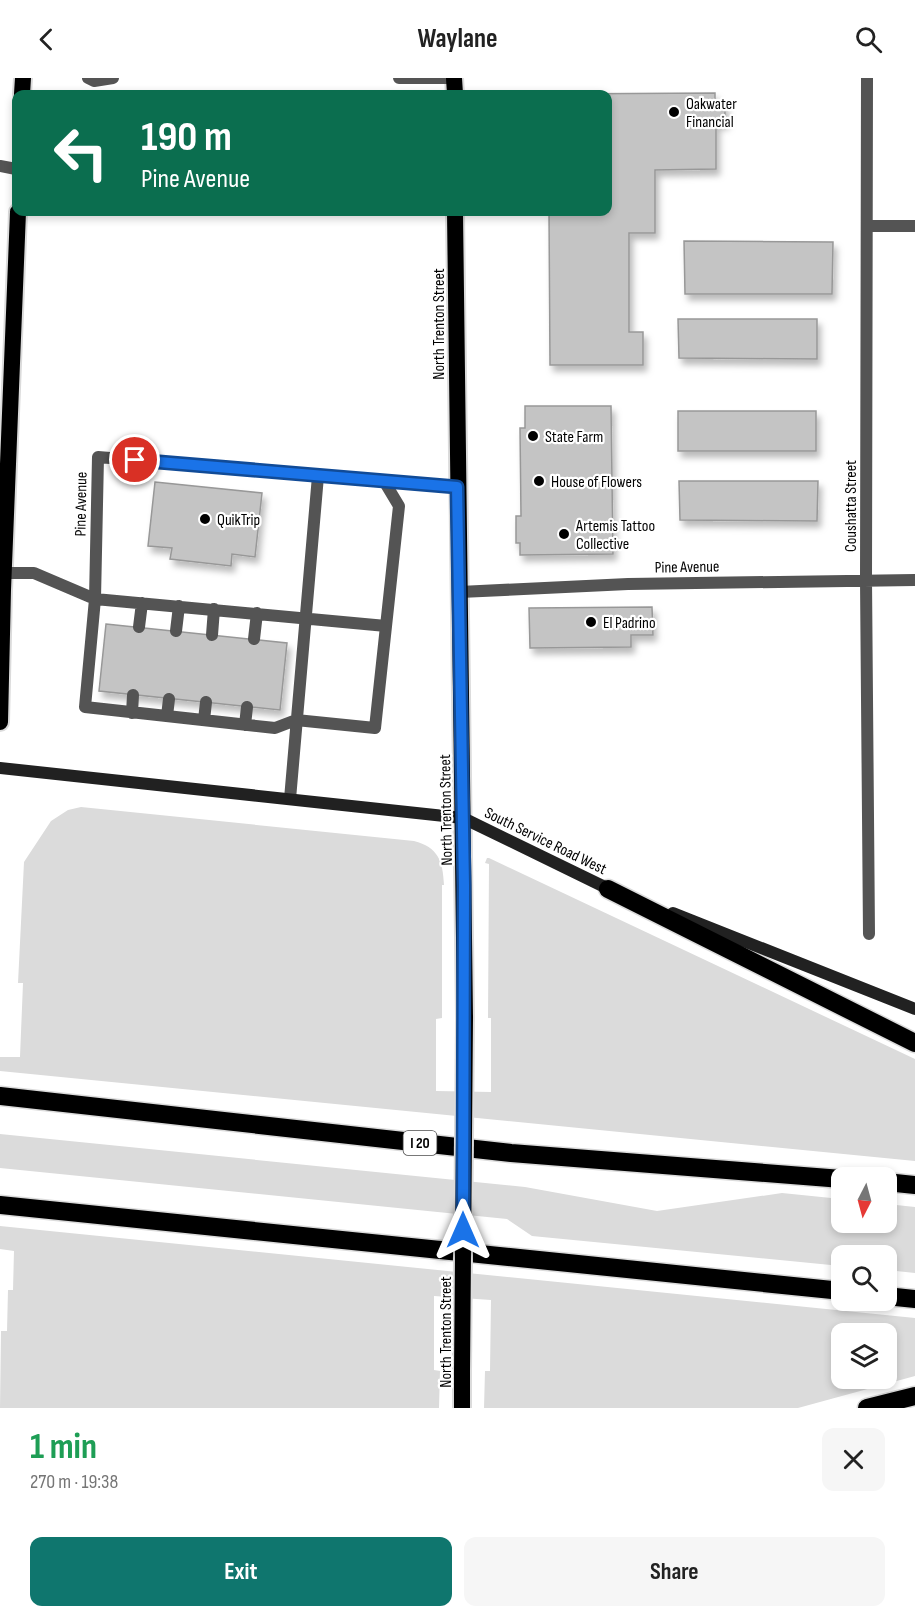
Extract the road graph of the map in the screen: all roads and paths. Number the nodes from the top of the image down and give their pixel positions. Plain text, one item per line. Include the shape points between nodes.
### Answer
1 (113, 78) edge
2 (399, 78) edge
3 (455, 78) edge
4 (867, 78) edge
5 (93, 79) edge
6 (18, 216) edge
7 (455, 216) edge
8 (867, 226) junction
9 (915, 226) edge
10 (318, 476) junction
11 (384, 481) junction
12 (457, 487) junction
13 (4, 573) junction
14 (866, 580) junction
15 (915, 580) edge
16 (460, 592) junction
17 (2, 595) edge
18 (95, 599) junction
19 (142, 603) junction
20 (178, 606) junction
21 (214, 609) junction
22 (257, 613) junction
23 (306, 617) junction
24 (386, 626) junction
25 (139, 627) dead end
26 (176, 631) dead end
27 (212, 635) dead end
28 (254, 639) dead end
29 (133, 695) dead end
30 (169, 699) dead end
31 (206, 702) dead end
32 (247, 707) dead end
33 (132, 713) junction
34 (167, 716) junction
35 (204, 720) junction
36 (296, 720) junction
37 (0, 722) edge
38 (245, 725) junction
39 (0, 768) edge
40 (290, 799) junction
41 (463, 818) junction
42 (608, 889) junction
43 (869, 934) dead end
44 (915, 1009) edge
45 (915, 1043) edge
46 (0, 1096) edge
47 (831, 1178) edge
48 (897, 1183) edge
49 (915, 1185) edge
50 (0, 1205) edge
51 (831, 1290) edge
52 (897, 1297) edge
53 (915, 1299) edge
54 (915, 1396) edge
55 (462, 1408) edge
56 (867, 1408) edge

1 - 5 street
2 - 3 street
4 - 8 street, Coushatta Street
6 - 13 highway
7 - 12 highway, North Trenton Street
8 - 9 street
8 - 14 street, Coushatta Street
10 - 11 street, Pine Avenue
10 - 18 street, Pine Avenue via 98,457
10 - 23 street
11 - 12 street, Pine Avenue
11 - 24 street via 399,506
12 - 16 highway, North Trenton Street
13 - 17 highway
13 - 18 street via 34,573
14 - 15 street, Pine Avenue
14 - 16 street, Pine Avenue via 628,584
14 - 43 street, Coushatta Street
16 - 41 highway, North Trenton Street
17 - 37 highway
18 - 19 street
18 - 33 street via 85,707
19 - 20 street
19 - 25 street
20 - 21 street
20 - 26 street
21 - 22 street
21 - 27 street
22 - 23 street
22 - 28 street
23 - 24 street
23 - 36 street
24 - 36 street via 375,728
29 - 33 street
30 - 34 street
31 - 35 street
32 - 38 street
33 - 34 street
34 - 35 street
35 - 38 street
36 - 38 street via 275,728
36 - 40 street
39 - 40 main road, South Service Road West
40 - 41 main road, South Service Road West
41 - 42 main road, South Service Road West
41 - 55 highway, North Trenton Street, bridge
42 - 44 main road, South Service Road West
42 - 45 highway
46 - 47 highway, I 20 via 511,1153
48 - 49 highway
50 - 51 highway
52 - 53 highway
54 - 56 highway

